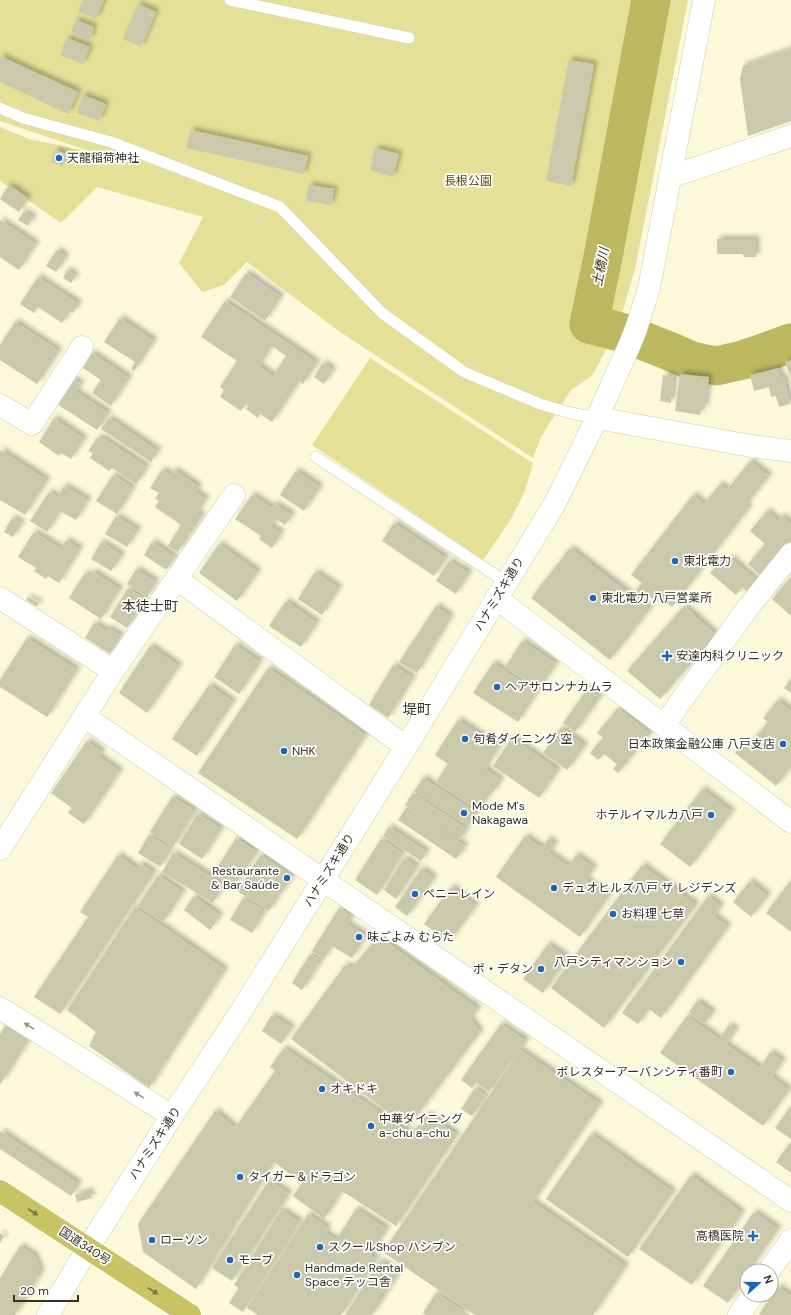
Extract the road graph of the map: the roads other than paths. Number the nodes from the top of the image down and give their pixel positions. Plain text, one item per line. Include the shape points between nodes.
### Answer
1 (230, 0) edge
2 (704, 0) edge
3 (409, 38) dead end
4 (0, 108) edge
5 (791, 136) edge
6 (670, 177) junction
7 (82, 347) dead end
8 (0, 405) edge
9 (597, 418) junction
10 (791, 452) edge
11 (316, 457) dead end
12 (234, 495) dead end
13 (791, 554) edge
14 (177, 579) junction
15 (501, 590) junction
16 (0, 598) edge
17 (113, 671) junction
18 (84, 716) junction
19 (664, 725) junction
20 (406, 747) junction
21 (791, 822) edge
22 (0, 849) edge
23 (323, 879) junction
24 (0, 1008) edge
25 (172, 1116) junction
26 (0, 1191) edge
27 (791, 1201) edge
28 (791, 1240) edge
29 (88, 1248) junction
30 (775, 1263) edge
31 (747, 1303) edge
32 (48, 1315) edge
33 (190, 1315) edge
34 (739, 1315) edge

1 - 3 lane
2 - 6 street, ハナミズキ通り
4 - 9 lane via 23,118 111,142 280,207 382,313 464,372 540,404
5 - 6 street
6 - 9 street, ハナミズキ通り via 649,288 636,329
7 - 8 street via 32,424
9 - 10 street
9 - 15 street, ハナミズキ通り via 554,505
11 - 15 lane
12 - 14 street
13 - 19 street via 747,609
14 - 17 street
14 - 20 street
15 - 19 street
15 - 20 street, ハナミズキ通り
16 - 17 street
17 - 18 street
18 - 22 street
18 - 23 street
19 - 21 street
20 - 23 street, ハナミズキ通り
23 - 25 street, ハナミズキ通り via 240,1013
23 - 27 street
25 -> 24 street
25 - 29 street, ハナミズキ通り
26 -> 29 highway, 国道340号
28 - 30 street
29 - 32 street, ハナミズキ通り
29 -> 33 highway, 国道340号
31 - 34 street

